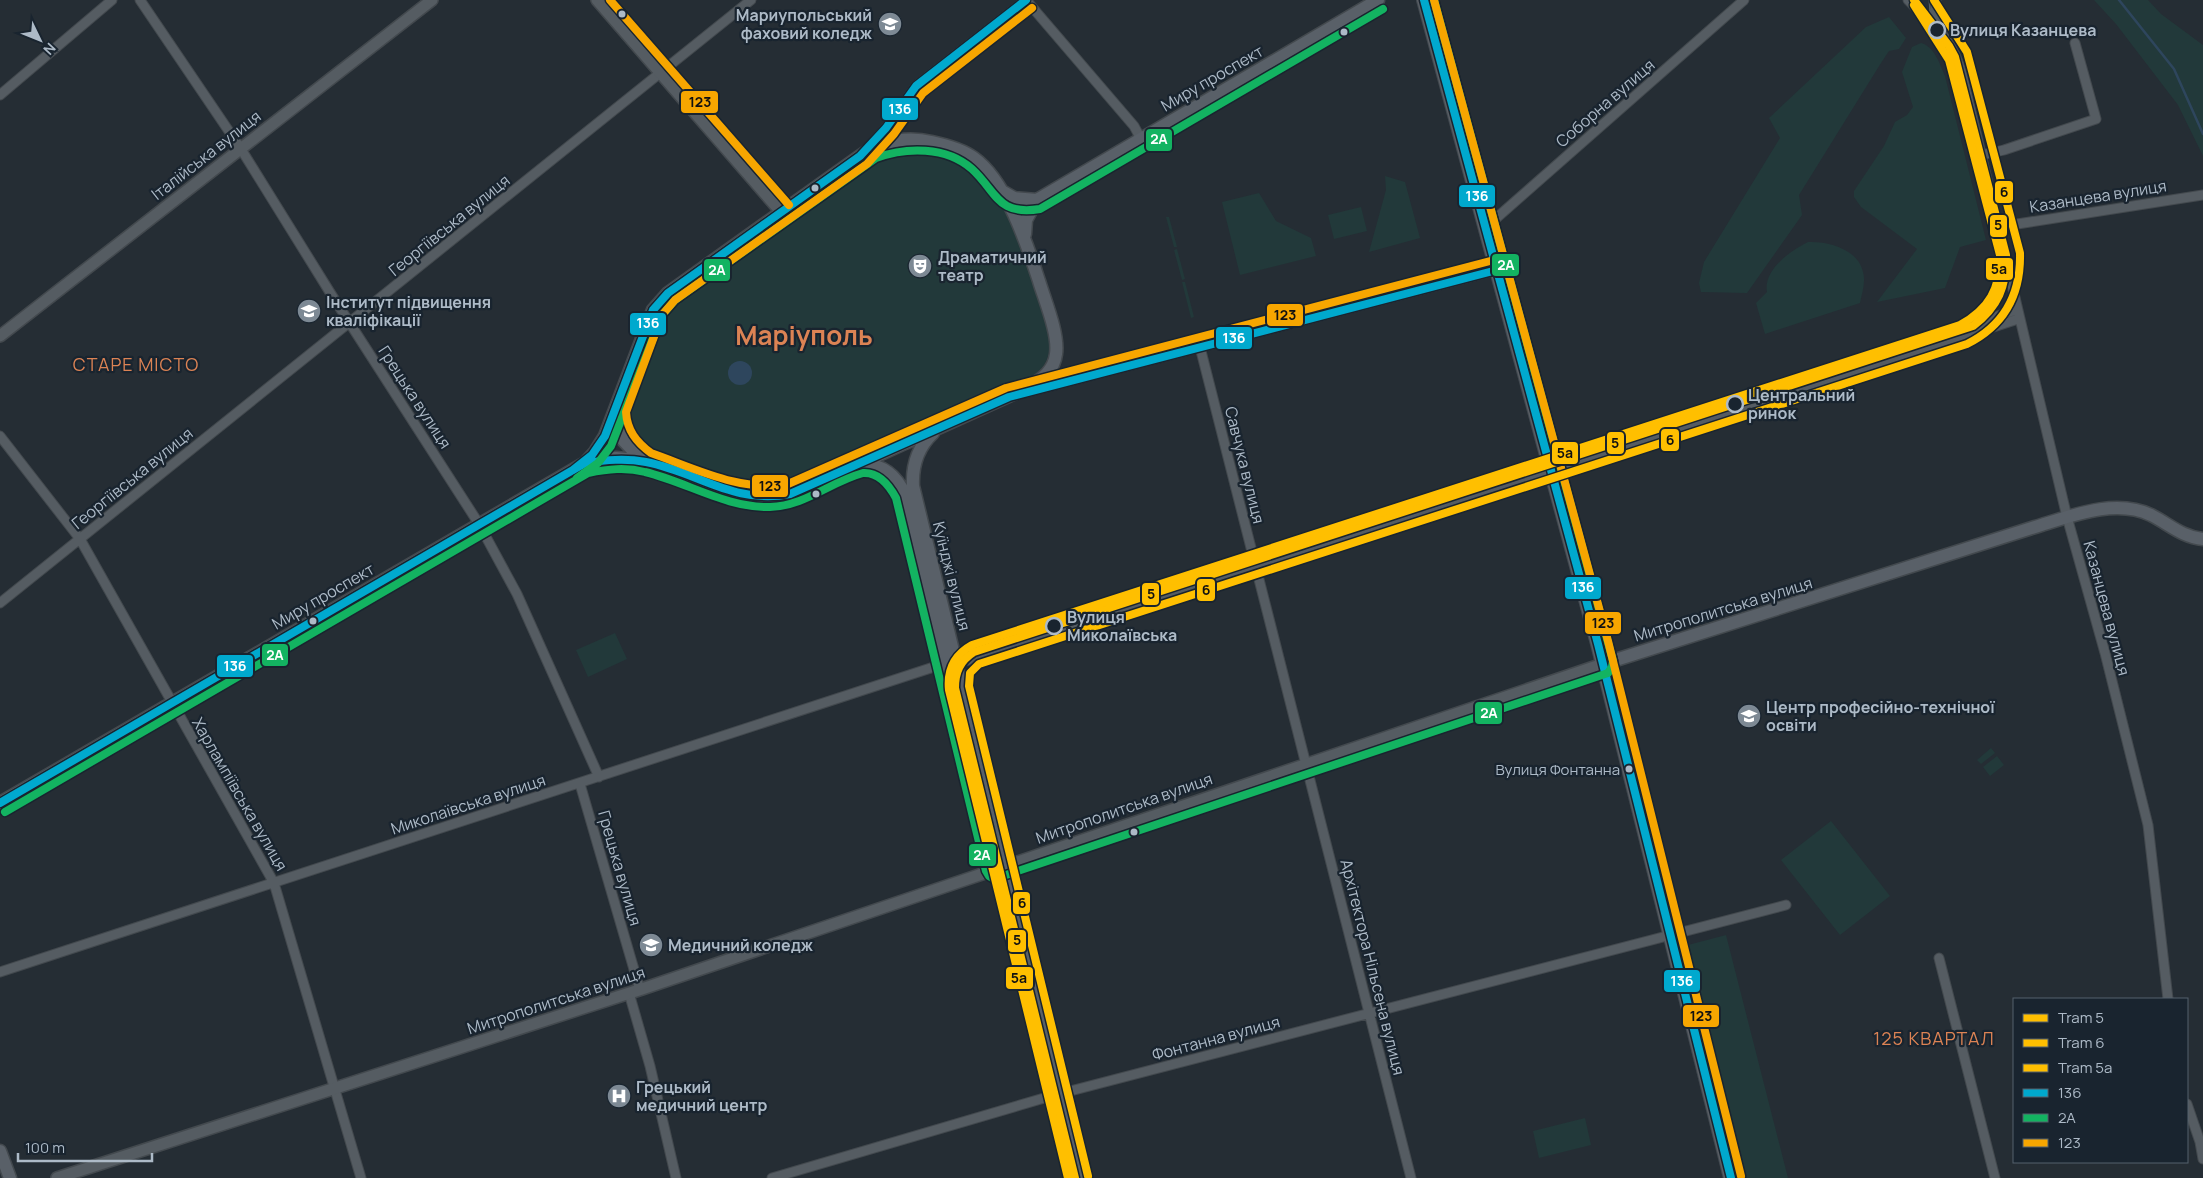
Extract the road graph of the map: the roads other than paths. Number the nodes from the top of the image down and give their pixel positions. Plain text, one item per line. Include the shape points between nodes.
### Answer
1 (112, 0) edge
2 (140, 0) edge
3 (432, 0) edge
4 (596, 0) edge
5 (751, 0) edge
6 (1026, 0) edge
7 (1378, 0) edge
8 (1424, 0) edge
9 (1744, 0) edge
10 (1908, 0) edge
11 (1936, 0) edge
12 (1930, 17) junction
13 (2076, 43) dead end
14 (661, 74) junction
15 (0, 95) edge
16 (1141, 139) junction
17 (241, 148) junction
18 (860, 156) junction
19 (1981, 156) junction
20 (1000, 190) junction
21 (2203, 194) edge
22 (1037, 200) junction
23 (781, 212) junction
24 (1998, 227) junction
25 (1485, 228) junction
26 (1025, 236) junction
27 (1497, 270) junction
28 (2018, 315) junction
29 (350, 323) junction
30 (0, 336) edge
31 (1200, 347) junction
32 (1009, 397) junction
33 (616, 410) junction
34 (942, 427) junction
35 (0, 436) edge
36 (647, 462) junction
37 (585, 463) junction
38 (862, 463) junction
39 (1550, 467) junction
40 (2067, 517) junction
41 (479, 524) junction
42 (80, 539) junction
43 (2203, 539) edge
44 (1254, 563) junction
45 (0, 603) edge
46 (952, 661) junction
47 (1603, 664) junction
48 (172, 703) junction
49 (1305, 764) junction
50 (599, 777) junction
51 (580, 784) junction
52 (0, 803) edge
53 (1001, 867) junction
54 (274, 883) junction
55 (1786, 905) dead end
56 (1670, 936) junction
57 (1939, 958) dead end
58 (0, 972) edge
59 (634, 992) junction
60 (2168, 998) edge
61 (1369, 1014) junction
62 (333, 1089) junction
63 (1056, 1095) junction
64 (2188, 1107) edge
65 (2201, 1141) edge
66 (0, 1151) edge
67 (2203, 1159) edge
68 (10, 1178) edge
69 (57, 1178) edge
70 (361, 1178) edge
71 (676, 1178) edge
72 (772, 1178) edge
73 (1071, 1178) edge
74 (1081, 1178) edge
75 (1411, 1178) edge
76 (1732, 1178) edge
77 (1995, 1178) edge

1 - 15 street
2 - 17 street, Грецька вулиця
3 - 17 street, Італійська вулиця
4 - 14 street
5 - 14 street, Георгіївська вулиця
6 - 16 street via 1134,126
6 - 18 street via 913,89 886,128
7 - 16 main road, Миру проспект
8 - 25 highway
9 - 25 street, Соборна вулиця
10 - 12 street, Казанцева вулиця
11 - 12 street
12 - 19 street, Казанцева вулиця via 1949,40 1958,59
13 - 19 street via 2096,119
14 - 23 street
14 - 29 street, Георгіївська вулиця
16 - 22 main road, Миру проспект
17 - 29 street, Грецька вулиця
17 - 30 street, Італійська вулиця
18 - 20 main road, Миру проспект via 893,141 916,139 938,143 976,159
18 - 23 main road, Миру проспект
19 - 24 street, Казанцева вулиця
20 - 22 main road via 1014,198
20 - 26 main road, Миру проспект
21 - 24 street, Казанцева вулиця
22 - 26 main road, Миру проспект via 1026,220
23 - 33 main road, Миру проспект via 668,293 653,310
24 - 28 street, Казанцева вулиця
25 - 27 highway
26 - 32 main road, Миру проспект via 1050,319 1056,353 1047,374
27 - 31 street
27 - 39 highway
28 - 39 street, Миколаївська вулиця
28 - 40 street, Казанцева вулиця
29 - 41 street, Грецька вулиця
29 - 42 street, Георгіївська вулиця
31 - 32 street
31 - 44 street, Савчука вулиця
32 - 34 main road, Миру проспект
33 - 36 main road, Миру проспект via 616,423 623,440
33 - 37 main road, Миру проспект via 601,444
34 - 38 main road, Миру проспект
34 - 46 main road, Куїнджі вулиця via 919,451 913,479
35 - 42 street, Харлампіївська вулиця
36 - 37 main road, Миру проспект via 616,458
36 - 38 main road, Миру проспект via 743,496 757,497 797,492
37 - 41 main road, Миру проспект
38 - 46 main road, Куїнджі вулиця via 890,473 905,495
39 - 44 street, Миколаївська вулиця
39 - 47 highway
40 - 43 main road, Митрополитська вулиця via 2105,509 2134,510 2150,514 2185,535
40 - 47 main road, Митрополитська вулиця
40 - 60 street, Казанцева вулиця via 2148,825
41 - 48 main road, Миру проспект
41 - 50 street, Грецька вулиця via 517,594
42 - 45 street, Георгіївська вулиця
42 - 48 street, Харлампіївська вулиця
44 - 46 street, Миколаївська вулиця
44 - 49 street, Савчука вулиця
46 - 50 street, Миколаївська вулиця
46 - 53 main road, Куїнджі вулиця
47 - 49 street, Митрополитська вулиця
47 - 56 highway
48 - 52 main road, Миру проспект
48 - 54 street, Харлампіївська вулиця
49 - 53 street, Митрополитська вулиця
49 - 61 street, Архітектора Нільсена вулиця
50 - 51 street, Миколаївська вулиця
51 - 54 street, Миколаївська вулиця
51 - 59 street, Грецька вулиця
53 - 59 street, Митрополитська вулиця
53 - 63 main road, Куїнджі вулиця
54 - 58 street, Миколаївська вулиця
54 - 62 street, Харлампіївська вулиця
55 - 56 street, Фонтанна вулиця
56 - 61 street, Фонтанна вулиця
56 - 76 highway
57 - 77 street
59 - 62 street, Митрополитська вулиця
59 - 71 street, Грецька вулиця
61 - 63 street, Фонтанна вулиця
61 - 75 street, Архітектора Нільсена вулиця
62 - 69 street, Митрополитська вулиця
62 - 70 street, Харлампіївська вулиця
63 - 72 street, Фонтанна вулиця
63 - 73 main road, Куїнджі вулиця
63 - 74 main road, Куїнджі вулиця
64 - 65 street
65 - 67 street
66 - 68 main road

